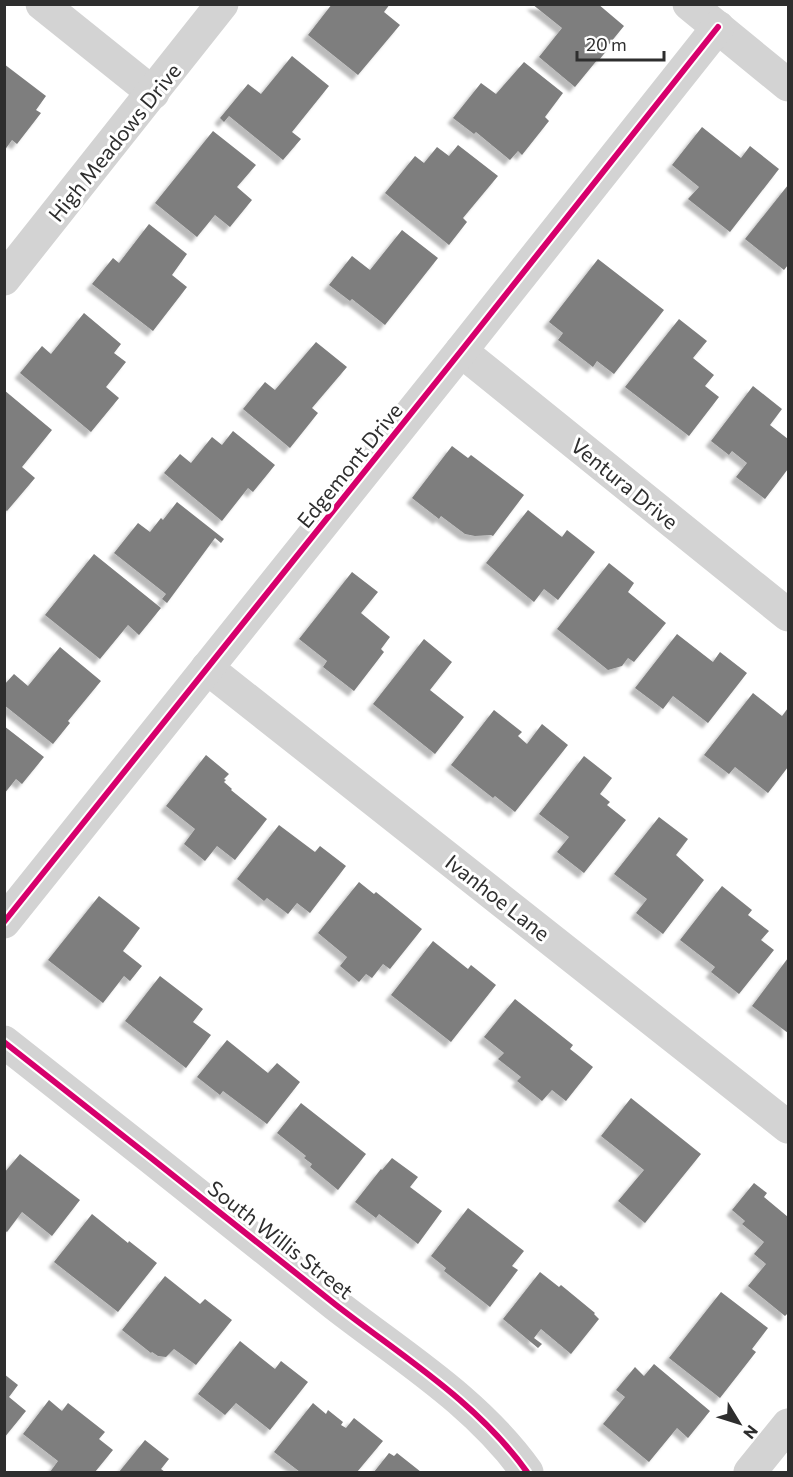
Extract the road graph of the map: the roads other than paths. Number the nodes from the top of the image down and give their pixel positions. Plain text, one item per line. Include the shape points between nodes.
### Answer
1 (42, 4) edge
2 (222, 4) edge
3 (689, 4) edge
4 (718, 27) junction
5 (789, 85) edge
6 (153, 93) junction
7 (4, 279) edge
8 (461, 351) junction
9 (789, 615) edge
10 (207, 668) junction
11 (4, 922) edge
12 (4, 1042) edge
13 (789, 1127) edge
14 (789, 1425) edge
15 (527, 1473) edge
16 (750, 1473) edge

1 - 6 street
2 - 6 street, High Meadows Drive
3 - 4 street
4 - 5 street
4 - 8 street, Edgemont Drive
6 - 7 street, High Meadows Drive
8 - 9 street, Ventura Drive
8 - 10 street, Edgemont Drive
10 - 11 street, Edgemont Drive
10 - 13 street, Ivanhoe Lane
12 - 15 street, South Willis Street via 459,1398
14 - 16 street

